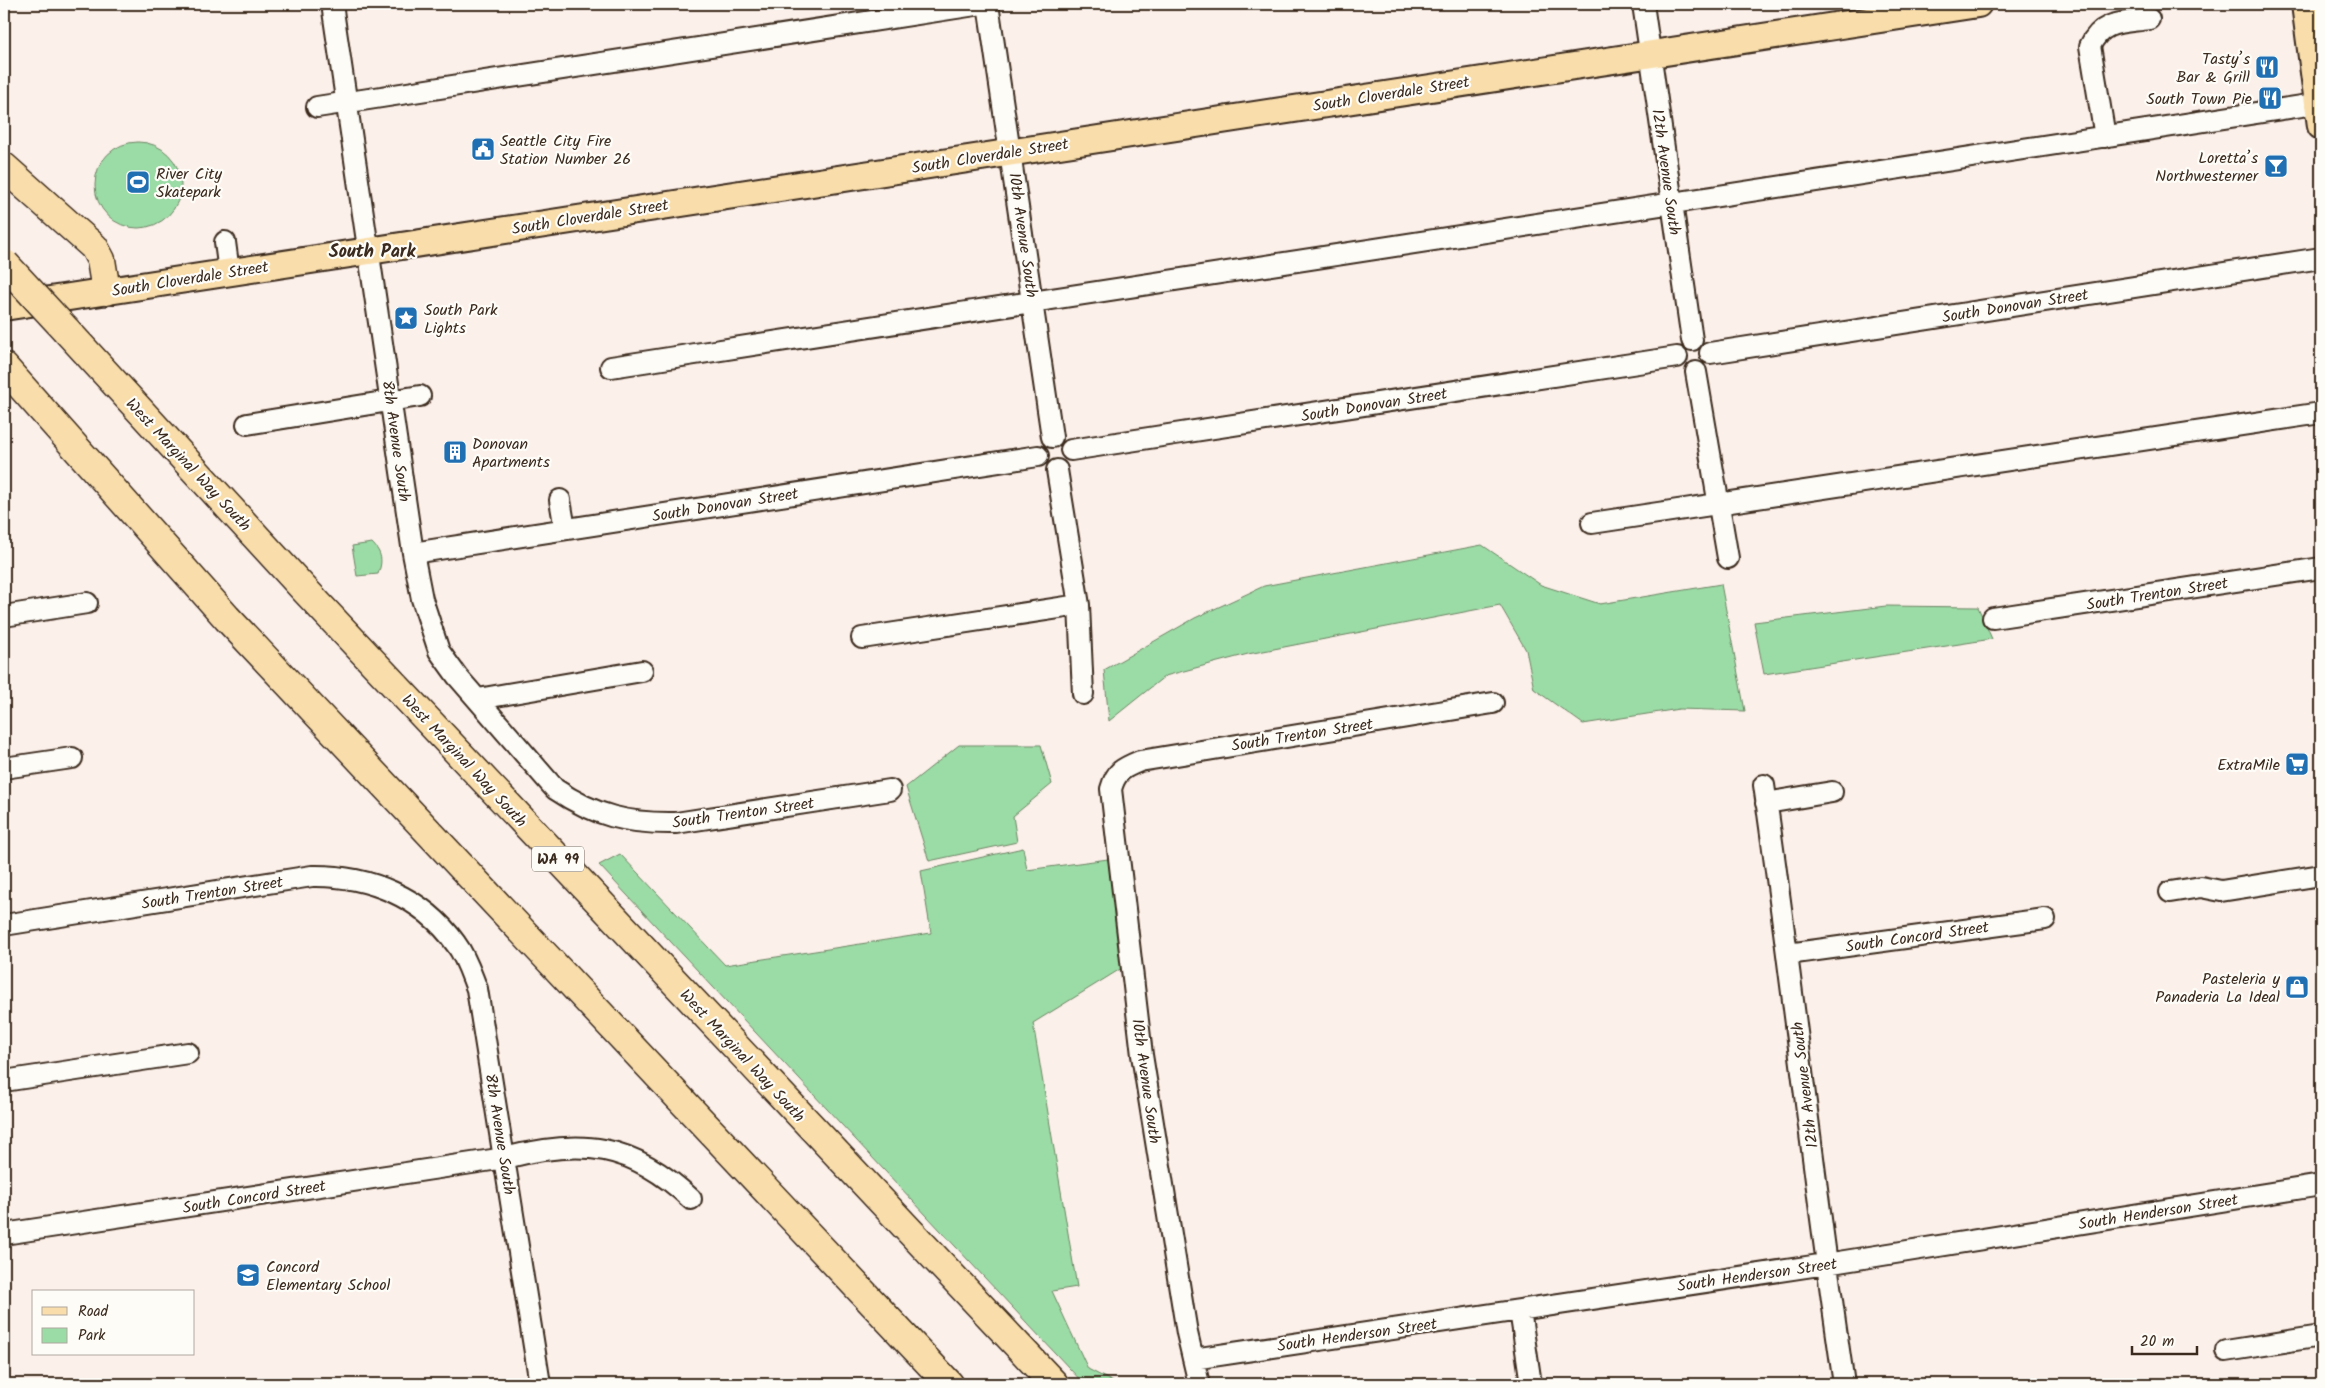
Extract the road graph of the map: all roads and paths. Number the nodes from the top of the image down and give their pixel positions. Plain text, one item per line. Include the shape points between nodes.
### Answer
1 (332, 4) edge
2 (982, 4) edge
3 (988, 4) edge
4 (1643, 4) edge
5 (1978, 4) edge
6 (2305, 4) edge
7 (2149, 19) dead end
8 (1650, 53) junction
9 (2317, 55) edge
10 (347, 103) junction
11 (317, 107) dead end
12 (2320, 111) edge
13 (2105, 137) junction
14 (1011, 151) junction
15 (4, 167) edge
16 (1672, 204) junction
17 (225, 242) dead end
18 (369, 251) junction
19 (2321, 258) edge
20 (4, 263) edge
21 (229, 272) junction
22 (106, 291) junction
23 (1034, 304) junction
24 (4, 307) edge
25 (1692, 340) junction
26 (1710, 353) junction
27 (1678, 357) junction
28 (4, 367) edge
29 (611, 367) dead end
30 (1696, 372) junction
31 (420, 396) dead end
32 (391, 400) junction
33 (2321, 413) edge
34 (247, 424) dead end
35 (1052, 437) junction
36 (1071, 450) junction
37 (1038, 456) junction
38 (1057, 470) junction
39 (560, 500) dead end
40 (1718, 504) junction
41 (1592, 524) dead end
42 (565, 529) junction
43 (413, 553) junction
44 (1728, 558) dead end
45 (2321, 568) edge
46 (87, 603) dead end
47 (1079, 605) junction
48 (4, 616) edge
49 (1993, 618) dead end
50 (862, 638) dead end
51 (642, 671) dead end
52 (1083, 694) dead end
53 (478, 699) junction
54 (1493, 703) dead end
55 (72, 758) dead end
56 (4, 768) edge
57 (1115, 776) joint
58 (890, 790) dead end
59 (1832, 792) dead end
60 (596, 812) joint
61 (2321, 875) edge
62 (2170, 892) dead end
63 (416, 904) joint
64 (2045, 919) dead end
65 (4, 925) edge
66 (1788, 954) junction
67 (188, 1053) dead end
68 (4, 1080) edge
69 (505, 1158) junction
70 (2321, 1185) edge
71 (691, 1200) dead end
72 (4, 1234) edge
73 (1826, 1264) junction
74 (1520, 1310) junction
75 (2321, 1336) edge
76 (2226, 1351) dead end
77 (1193, 1359) junction
78 (540, 1384) edge
79 (949, 1384) edge
80 (1054, 1384) edge
81 (1199, 1384) edge
82 (1531, 1384) edge
83 (1844, 1384) edge

1 - 10 street, 8th Avenue South
2 - 10 street
3 - 14 street, 10th Avenue South
4 - 8 street, 12th Avenue South
5 - 8 main road, South Cloverdale Street
6 - 9 main road
7 - 13 street via 2107,25 2095,34 2090,46
8 - 14 main road, South Cloverdale Street
8 - 16 street, 12th Avenue South
9 - 12 main road
10 - 11 street
10 - 18 street, 8th Avenue South
12 - 13 street
13 - 16 street
14 - 18 main road, South Cloverdale Street
14 - 23 street, 10th Avenue South
15 - 22 highway via 94,247 101,260
16 - 23 street
16 - 25 street, 12th Avenue South
17 - 21 street
18 - 21 main road, South Cloverdale Street
18 - 32 street, 8th Avenue South
19 - 26 street, South Donovan Street
20 - 80 highway, West Marginal Way South / WA 99, bridge via 303,588
21 - 22 main road, South Cloverdale Street
22 - 24 main road, South Cloverdale Street
23 - 29 street
23 - 35 street, 10th Avenue South
25 - 26 street via 1703,342
25 - 27 street via 1682,344
26 - 30 street via 1706,367
27 - 30 street via 1682,368
27 - 36 street, South Donovan Street
28 - 79 highway via 227,618
30 - 40 street
31 - 32 street
32 - 34 street
32 - 43 street, 8th Avenue South
33 - 40 street
35 - 36 street via 1062,439
35 - 37 street via 1041,444
36 - 38 street via 1068,464
37 - 38 street via 1044,467
37 - 42 street, South Donovan Street
38 - 47 street
39 - 42 street
40 - 41 street
40 - 44 street
42 - 43 street, South Donovan Street
43 - 53 street, 8th Avenue South via 422,599 440,651
45 - 49 street, South Trenton Street
46 - 48 street
47 - 50 street
47 - 52 street
51 - 53 street
53 - 60 street, 8th Avenue South via 555,789
54 - 57 street, South Trenton Street via 1140,761 1125,767
55 - 56 street
57 - 77 street, 10th Avenue South via 1111,789 1142,1055
58 - 60 street, South Trenton Street via 676,823 645,824
59 - 66 street, 12th Avenue South via 1765,794
61 - 62 street via 2221,891 2201,887
63 - 65 street, South Trenton Street via 358,879 312,876
63 - 69 street, 8th Avenue South via 457,944 478,989
64 - 66 street, South Concord Street
66 - 73 street, 12th Avenue South
67 - 68 street
69 - 71 street, South Concord Street via 532,1150 575,1146 609,1151 651,1169 676,1185
69 - 72 street, South Concord Street
69 - 78 street, 8th Avenue South
70 - 73 street, South Henderson Street
73 - 74 street, South Henderson Street
73 - 83 street, 12th Avenue South
74 - 77 street, South Henderson Street
74 - 82 street
75 - 76 street
77 - 81 street, 10th Avenue South

